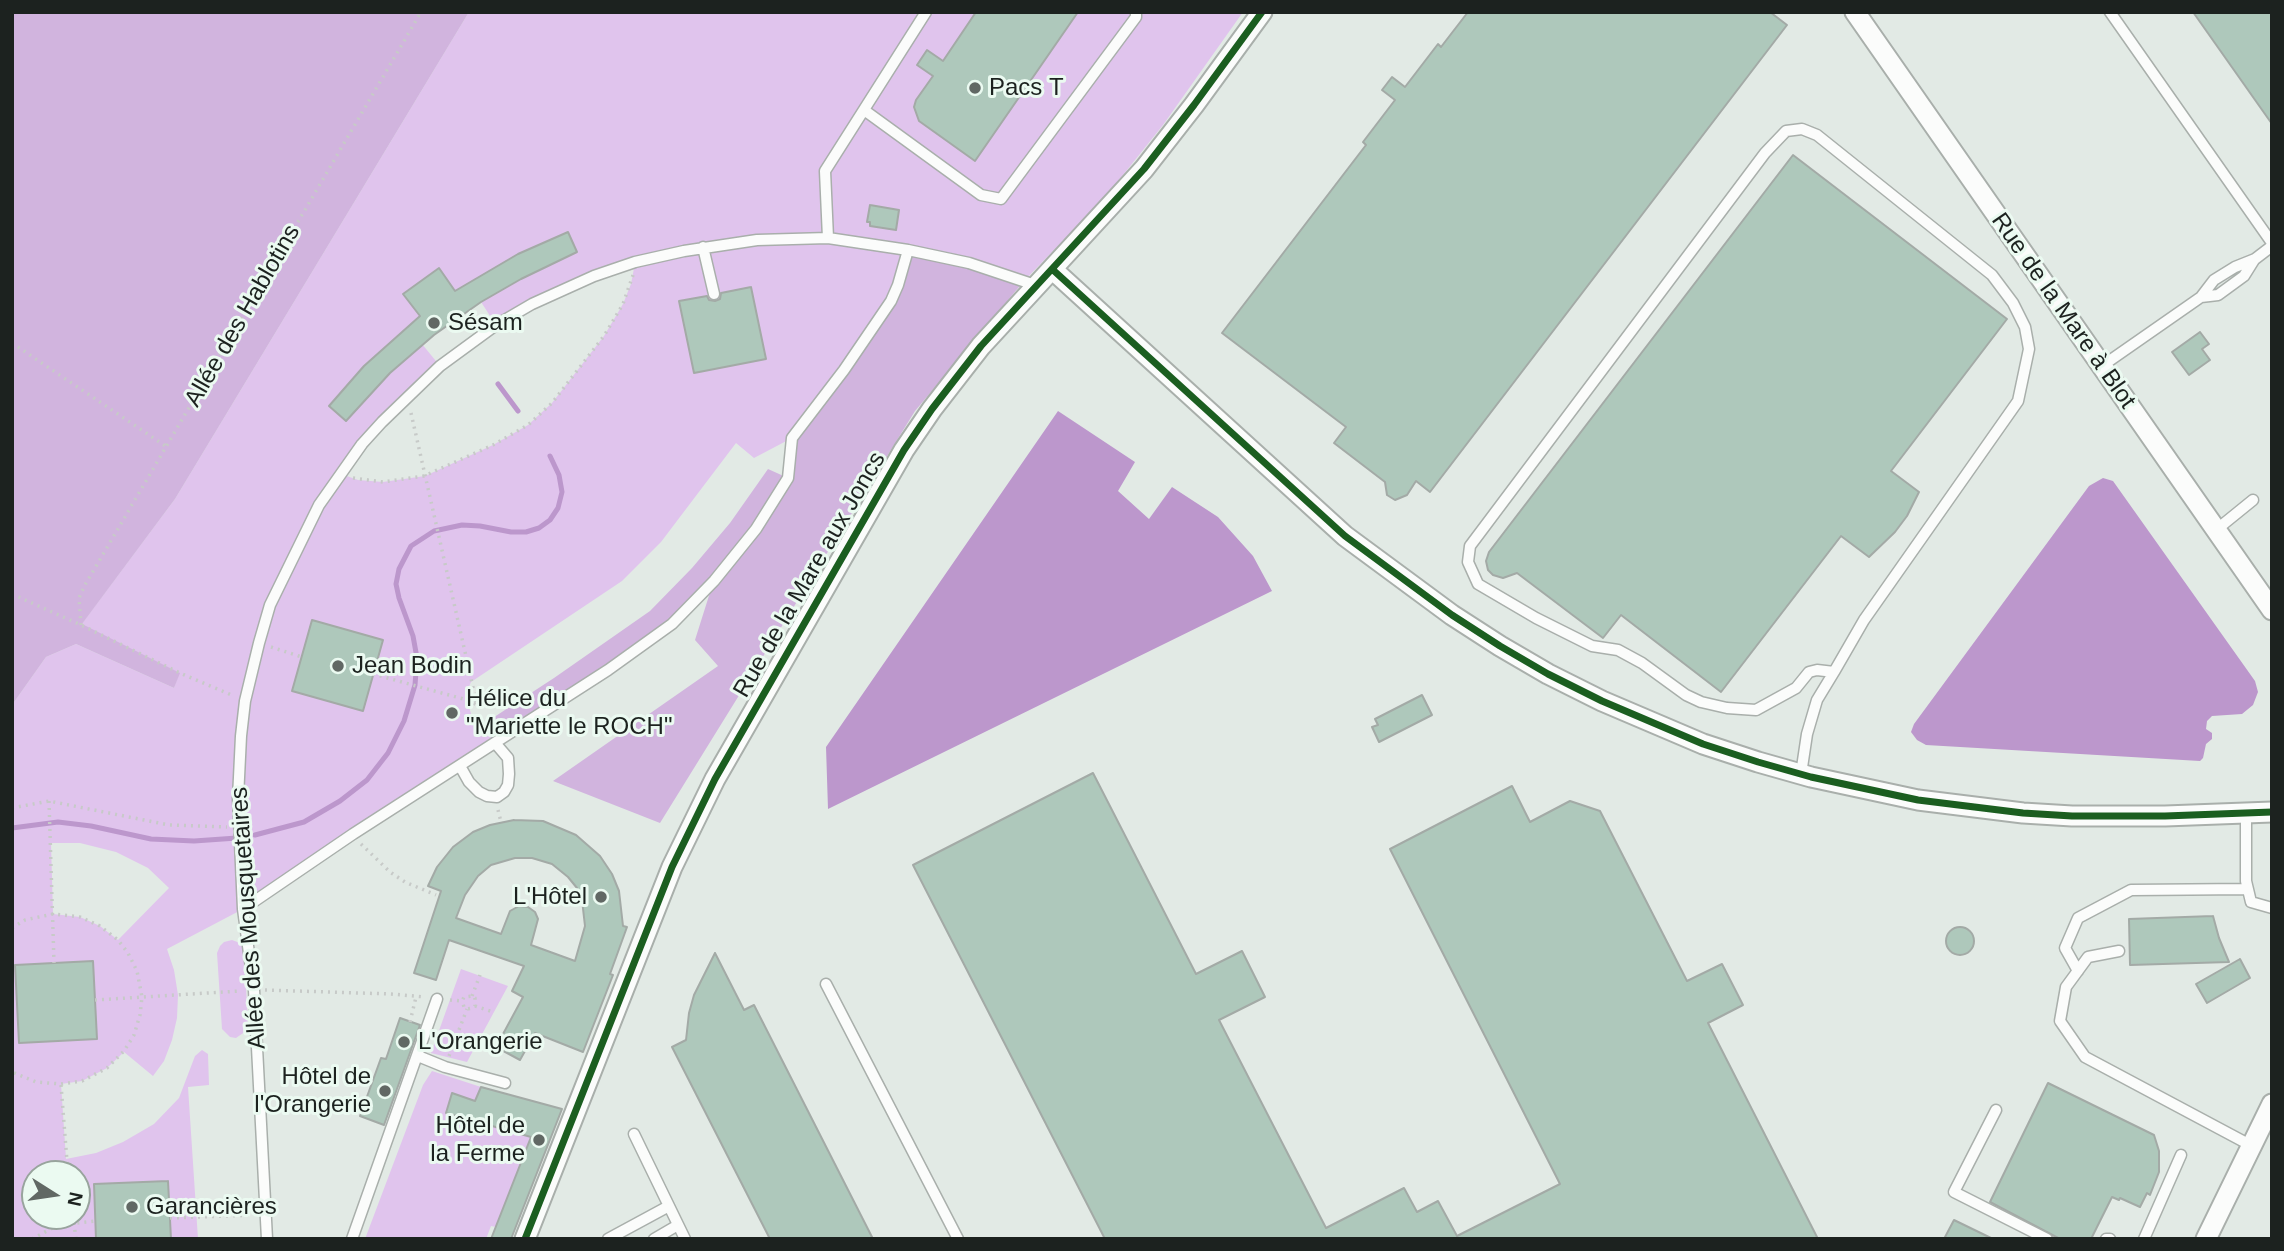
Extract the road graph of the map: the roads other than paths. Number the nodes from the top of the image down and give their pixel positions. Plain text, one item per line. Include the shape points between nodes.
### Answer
1 (926, 12) edge
2 (1136, 12) edge
3 (1262, 12) edge
4 (1855, 12) edge
5 (2110, 12) edge
6 (864, 110) junction
7 (828, 237) junction
8 (2272, 245) edge
9 (703, 247) junction
10 (908, 250) junction
11 (1052, 269) junction
12 (1035, 285) junction
13 (715, 294) dead end
14 (2102, 366) junction
15 (2253, 500) dead end
16 (2216, 530) junction
17 (2272, 610) edge
18 (1834, 672) junction
19 (496, 744) junction
20 (460, 766) junction
21 (1801, 774) junction
22 (2272, 812) edge
23 (2246, 813) junction
24 (2248, 889) junction
25 (2272, 908) edge
26 (243, 909) junction
27 (2119, 951) dead end
28 (2078, 971) junction
29 (826, 984) dead end
30 (437, 999) dead end
31 (418, 1056) junction
32 (505, 1083) dead end
33 (2272, 1104) edge
34 (1996, 1110) dead end
35 (634, 1135) dead end
36 (2252, 1146) junction
37 (2181, 1155) dead end
38 (669, 1206) junction
39 (678, 1225) junction
40 (267, 1239) edge
41 (352, 1239) edge
42 (525, 1239) edge
43 (608, 1239) edge
44 (654, 1239) edge
45 (685, 1239) edge
46 (958, 1239) edge
47 (2047, 1239) edge
48 (2144, 1239) edge
49 (2206, 1239) edge

1 - 6 lane
2 - 6 lane via 1001,199 981,195
3 - 11 street, Rue de la Mare aux Joncs via 1144,169
4 - 14 street, Rue de la Mare à Blot
5 - 8 lane
6 - 7 lane via 825,171
7 - 9 lane, Allée des Mousquetaires
7 - 10 lane, Allée des Mousquetaires
8 - 14 lane via 2214,280 2201,297
9 - 13 lane
9 - 26 lane, Allée des Mousquetaires via 594,276 496,325 458,351 405,399 362,444 319,505 271,605 246,701 239,766
10 - 12 lane, Allée des Mousquetaires via 969,263
10 - 19 lane via 891,301 792,438 788,478 756,529 714,581 672,624
11 - 12 street, Rue de la Mare aux Joncs
11 - 21 street via 1345,536 1452,615 1602,701 1703,744
12 - 42 street, Rue de la Mare aux Joncs via 955,379 904,450 715,779 649,921
14 - 16 street, Rue de la Mare à Blot
15 - 16 lane
16 - 17 street, Rue de la Mare à Blot
18 - 18 lane via 1864,620 2018,401 2029,349 2025,327 1992,275 1817,135 1802,129 1786,131 1765,153 1470,546 1468,562 1478,583 1591,646 1618,650 1700,702 1756,710 1796,688 1809,672
18 - 21 lane via 1817,700
19 - 20 lane
19 - 20 lane via 508,758 509,774 508,785 497,797 479,792
20 - 26 lane
21 - 23 street via 1918,800 2022,813
22 - 23 street
23 - 24 lane
24 - 25 lane via 2251,902
24 - 28 lane via 2131,890 2078,918 2065,948
26 - 40 lane, Allée des Mousquetaires via 255,1004
27 - 28 lane via 2088,957
28 - 36 lane via 2066,988 2060,1021 2085,1056
29 - 46 lane
30 - 31 lane
31 - 32 lane
31 - 41 lane
33 - 36 street
34 - 47 lane via 1954,1192
35 - 38 lane
36 - 49 street
37 - 48 lane
38 - 39 lane
38 - 43 lane
39 - 44 lane
39 - 45 lane

